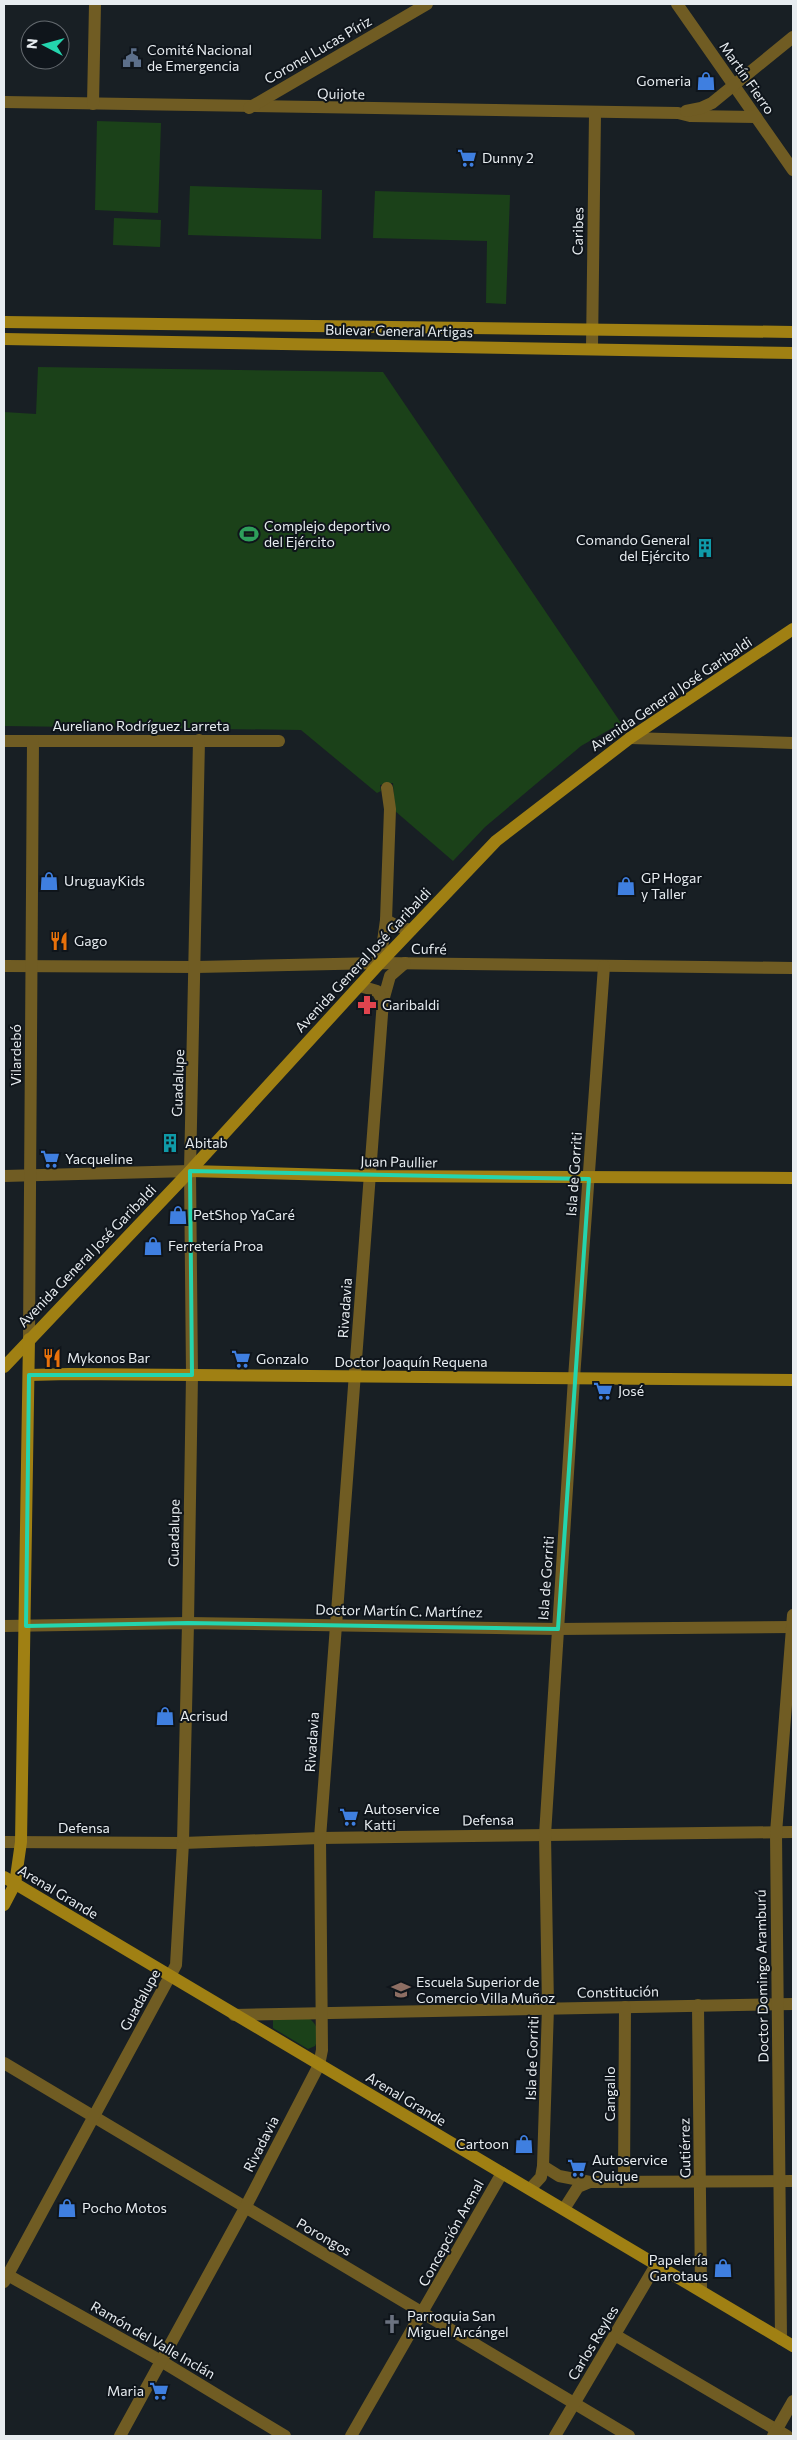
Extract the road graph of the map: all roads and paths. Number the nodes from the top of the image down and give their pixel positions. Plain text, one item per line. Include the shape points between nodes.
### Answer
1 (95, 4) edge
2 (677, 4) edge
3 (420, 6) edge
4 (793, 37) edge
5 (735, 86) junction
6 (4, 102) edge
7 (93, 104) junction
8 (249, 108) junction
9 (595, 113) junction
10 (678, 113) junction
11 (756, 117) junction
12 (793, 170) edge
13 (4, 322) edge
14 (592, 331) junction
15 (793, 332) edge
16 (4, 340) edge
17 (592, 349) junction
18 (793, 353) edge
19 (793, 629) edge
20 (630, 738) junction
21 (199, 740) junction
22 (4, 741) edge
23 (34, 741) junction
24 (279, 741) dead end
25 (793, 743) edge
26 (387, 788) dead end
27 (386, 920) junction
28 (412, 930) junction
29 (380, 963) junction
30 (405, 964) junction
31 (4, 966) edge
32 (32, 966) junction
33 (604, 966) junction
34 (196, 967) junction
35 (793, 968) edge
36 (360, 986) junction
37 (383, 1001) junction
38 (190, 1170) junction
39 (31, 1175) junction
40 (4, 1176) edge
41 (370, 1176) junction
42 (793, 1178) edge
43 (589, 1179) junction
44 (29, 1339) junction
45 (4, 1367) edge
46 (29, 1375) junction
47 (192, 1375) junction
48 (355, 1377) junction
49 (574, 1378) junction
50 (793, 1380) edge
51 (793, 1615) edge
52 (188, 1623) junction
53 (336, 1625) junction
54 (4, 1626) edge
55 (26, 1626) junction
56 (793, 1627) edge
57 (558, 1629) junction
58 (793, 1832) edge
59 (776, 1833) junction
60 (545, 1835) junction
61 (320, 1838) junction
62 (4, 1842) edge
63 (21, 1842) junction
64 (183, 1842) junction
65 (4, 1877) edge
66 (15, 1884) junction
67 (4, 1905) edge
68 (171, 1977) junction
69 (777, 2004) junction
70 (793, 2004) edge
71 (698, 2006) junction
72 (548, 2007) junction
73 (625, 2007) junction
74 (323, 2014) junction
75 (234, 2015) junction
76 (4, 2063) edge
77 (319, 2065) junction
78 (93, 2117) junction
79 (543, 2166) junction
80 (502, 2173) junction
81 (701, 2181) junction
82 (779, 2181) junction
83 (793, 2181) edge
84 (590, 2182) junction
85 (624, 2182) junction
86 (530, 2189) junction
87 (245, 2208) junction
88 (564, 2209) junction
89 (656, 2265) junction
90 (5, 2277) edge
91 (701, 2290) junction
92 (424, 2313) junction
93 (615, 2335) junction
94 (781, 2339) junction
95 (793, 2346) edge
96 (161, 2361) junction
97 (793, 2401) edge
98 (575, 2403) junction
99 (779, 2434) edge
100 (120, 2436) edge
101 (285, 2436) edge
102 (351, 2436) edge
103 (555, 2436) edge
104 (629, 2436) edge

1 - 7 street
2 - 5 street, Martín Fierro
3 - 8 street, Coronel Lucas Píriz
4 - 5 street, Quijote
5 - 10 street, Quijote via 707,106
5 - 11 street, Martín Fierro
6 - 7 street, Quijote
7 - 8 street, Quijote
8 - 9 street, Quijote
9 - 10 street, Quijote
9 - 14 street, Caribes
10 - 11 street, Quijote
11 - 12 street, Martín Fierro
13 - 14 street, Bulevar General Artigas
14 - 15 street, Bulevar General Artigas
14 - 17 street, Caribes
16 - 17 street, Bulevar General Artigas
17 - 18 street, Bulevar General Artigas
19 - 20 street, Avenida General José Garibaldi
20 - 25 street
20 - 28 street, Avenida General José Garibaldi via 496,841
21 - 23 street, Aureliano Rodríguez Larreta
21 - 24 street, Aureliano Rodríguez Larreta
21 - 34 street, Guadalupe
22 - 23 street, Aureliano Rodríguez Larreta
23 - 32 street, Vilardebó
26 - 27 street via 390,809
27 - 28 street
27 - 29 street
28 - 29 street, Avenida General José Garibaldi
29 - 30 street, Cufré
29 - 34 street, Cufré
29 - 36 street, Avenida General José Garibaldi
30 - 33 street, Cufré
30 - 37 street, Rivadavia via 390,976
31 - 32 street, Cufré
32 - 34 street, Cufré
32 - 39 street, Vilardebó
33 - 35 street, Cufré
33 - 43 street, Isla de Gorriti
34 - 38 street, Guadalupe
36 - 37 street via 377,991
36 - 38 street, Avenida General José Garibaldi
37 - 41 street, Rivadavia
38 - 39 street, Juan Paullier
38 - 41 street, Juan Paullier
38 - 44 street, Avenida General José Garibaldi
38 - 47 street, Guadalupe
39 - 40 street, Juan Paullier
39 - 44 street, Vilardebó
41 - 43 street, Juan Paullier
41 - 48 street, Rivadavia
42 - 43 street, Juan Paullier
43 - 49 street, Isla de Gorriti
44 - 45 street, Avenida General José Garibaldi
44 - 46 street, Vilardebó
46 - 47 street, Doctor Joaquín Requena
46 - 55 street, Vilardebó
47 - 48 street, Doctor Joaquín Requena
47 - 52 street, Guadalupe
48 - 49 street, Doctor Joaquín Requena
48 - 53 street, Rivadavia
49 - 50 street, Doctor Joaquín Requena
49 - 57 street, Isla de Gorriti
51 - 56 street, Doctor Domingo Aramburú
52 - 53 street, Doctor Martín C. Martínez
52 - 55 street, Doctor Martín C. Martínez
52 - 64 street, Guadalupe
53 - 57 street, Doctor Martín C. Martínez
53 - 61 street, Rivadavia
54 - 55 street, Doctor Martín C. Martínez
55 - 63 street, Vilardebó
56 - 57 street, Doctor Martín C. Martínez
56 - 59 street, Doctor Domingo Aramburú
57 - 60 street, Isla de Gorriti
58 - 59 street, Defensa
59 - 60 street, Defensa
59 - 69 street, Doctor Domingo Aramburú
60 - 61 street, Defensa
60 - 72 street, Isla de Gorriti
61 - 64 street, Defensa
61 - 74 street, Rivadavia
62 - 63 street, Defensa
63 - 64 street, Defensa
63 - 66 street, Vilardebó
64 - 68 street, Guadalupe via 176,1965
65 - 66 street, Arenal Grande
66 - 67 street, Vilardebó
66 - 68 street, Arenal Grande
68 - 75 street, Arenal Grande
68 - 78 street, Guadalupe
69 - 70 street, Constitución
69 - 71 street, Constitución
69 - 82 street, Doctor Domingo Aramburú
71 - 73 street, Constitución
71 - 81 street, Gutiérrez
72 - 73 street, Constitución
72 - 74 street, Constitución
72 - 79 street, Isla de Gorriti
73 - 85 street, Cangallo
74 - 75 street, Constitución
74 - 77 street, Rivadavia
75 - 77 street, Arenal Grande
76 - 78 street, Porongos
77 - 80 street, Arenal Grande
77 - 87 street, Rivadavia
78 - 87 street, Porongos
78 - 90 street, Guadalupe
79 - 84 street via 559,2176
79 - 86 street, Isla de Gorriti via 540,2177
80 - 86 street, Arenal Grande
80 - 92 street, Concepción Arenal
81 - 82 street
81 - 85 street
81 - 91 street, Gutiérrez
82 - 83 street
82 - 94 street, Doctor Domingo Aramburú
84 - 85 street
84 - 88 street via 578,2187
86 - 88 street, Arenal Grande
87 - 92 street, Porongos
87 - 96 street, Rivadavia
88 - 89 street, Arenal Grande
89 - 91 street, Arenal Grande
89 - 93 street, Carlos Reyles
90 - 96 street, Ramón del Valle Inclán
91 - 94 street, Arenal Grande
92 - 98 street, Porongos
92 - 102 street, Concepción Arenal
93 - 98 street, Carlos Reyles
93 - 99 street
94 - 95 street, Arenal Grande
96 - 100 street, Rivadavia
96 - 101 street, Ramón del Valle Inclán
97 - 99 street
98 - 103 street, Carlos Reyles
98 - 104 street, Porongos

